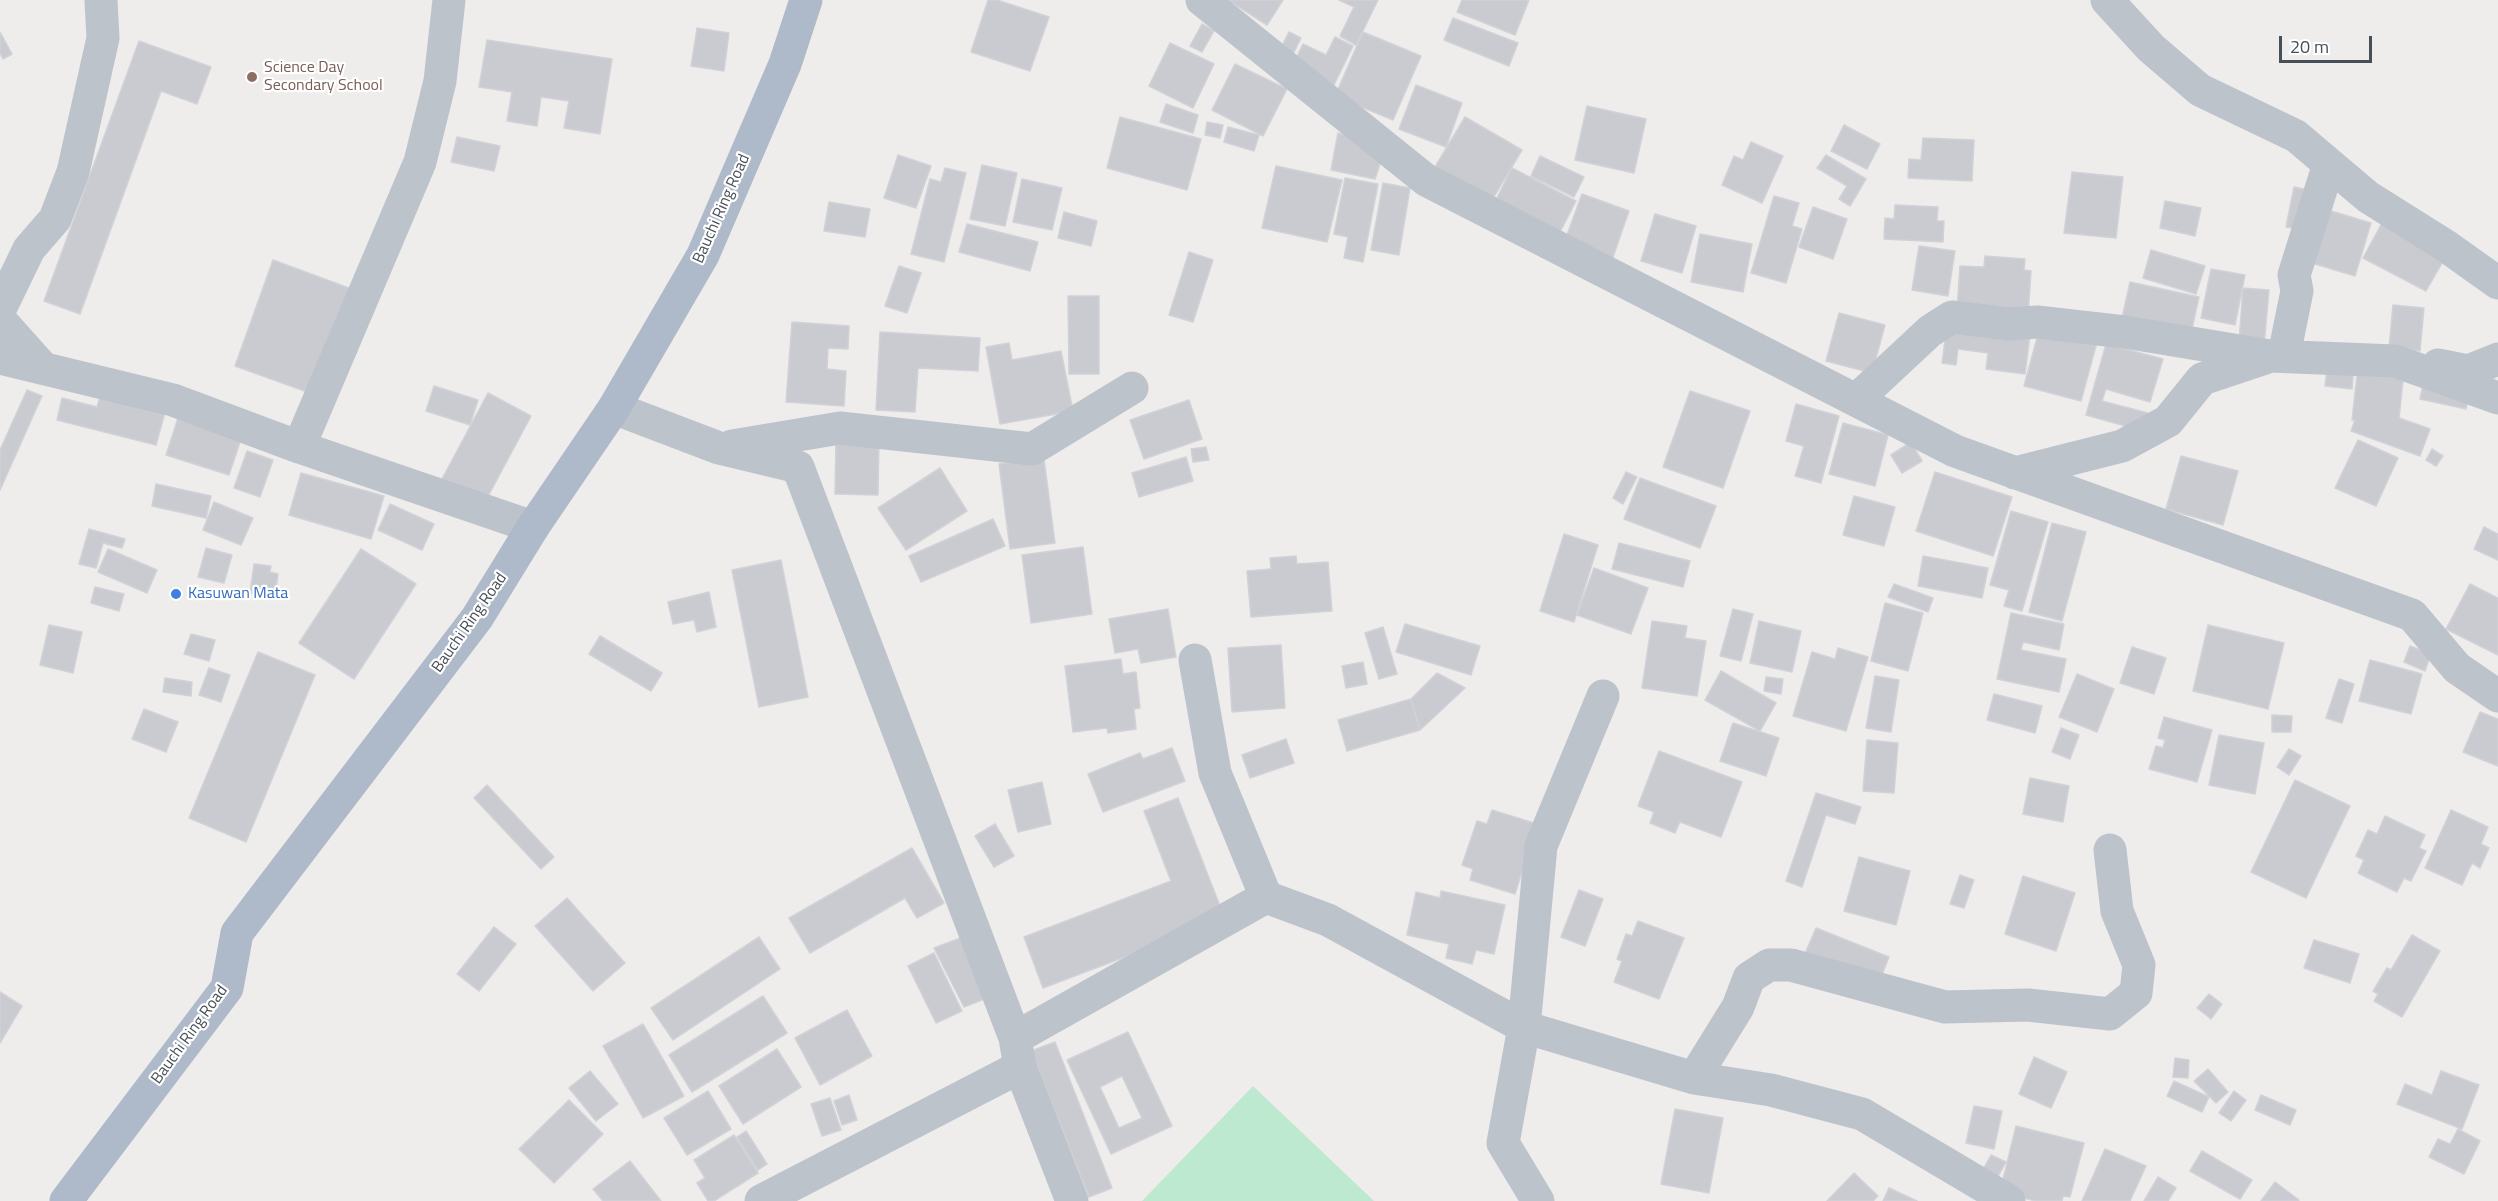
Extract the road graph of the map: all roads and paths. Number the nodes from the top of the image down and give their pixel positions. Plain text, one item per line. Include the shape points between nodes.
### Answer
1 (449, 0) edge
2 (806, 0) edge
3 (1202, 0) edge
4 (2107, 0) edge
5 (101, 1) edge
6 (2329, 164) junction
7 (2498, 283) edge
8 (0, 309) edge
9 (0, 320) edge
10 (2277, 355) junction
11 (0, 358) edge
12 (2498, 359) edge
13 (43, 368) junction
14 (1132, 388) dead end
15 (2498, 398) edge
16 (1856, 400) junction
17 (614, 408) junction
18 (299, 447) junction
19 (719, 448) junction
20 (2015, 473) junction
21 (533, 527) junction
22 (1195, 660) dead end
23 (1603, 696) dead end
24 (2498, 696) edge
25 (2110, 850) dead end
26 (1266, 897) junction
27 (1524, 1028) junction
28 (1017, 1052) junction
29 (1694, 1078) junction
30 (66, 1201) edge
31 (761, 1201) edge
32 (1071, 1201) edge
33 (1538, 1201) edge
34 (2009, 1201) edge

1 - 18 street via 440,81 420,162
2 - 17 main road, Bauchi Ring Road via 785,64 703,255
3 - 16 street via 1426,180
4 - 6 street via 2151,48 2200,90 2295,136
5 - 8 street via 103,38 73,172 55,219 29,249
6 - 7 street via 2368,198
6 - 10 street via 2294,275 2297,291
9 - 13 street
10 - 12 street via 2357,350 2468,371
10 - 15 street via 2395,361
10 - 16 street via 2125,332 1952,317 1930,331
10 - 20 street via 2202,379 2168,421 2122,446
11 - 13 street
13 - 18 street via 172,400
14 - 19 street via 1032,448 840,428
16 - 20 street via 1955,451
17 - 19 street
17 - 21 main road, Bauchi Ring Road
18 - 21 street
19 - 28 street via 798,467
20 - 24 street via 2412,615 2457,668
21 - 30 main road, Bauchi Ring Road via 477,618 237,933 227,988
22 - 26 street via 1215,773
23 - 27 street via 1541,846
25 - 29 street via 2117,911 2139,965 2136,993 2110,1014 2028,1005 1945,1007 1791,965 1769,965 1749,978 1738,1007
26 - 27 street via 1328,920
26 - 28 street
27 - 29 street
27 - 33 street via 1503,1143
28 - 31 street
28 - 32 street
29 - 34 street via 1771,1090 1862,1114

